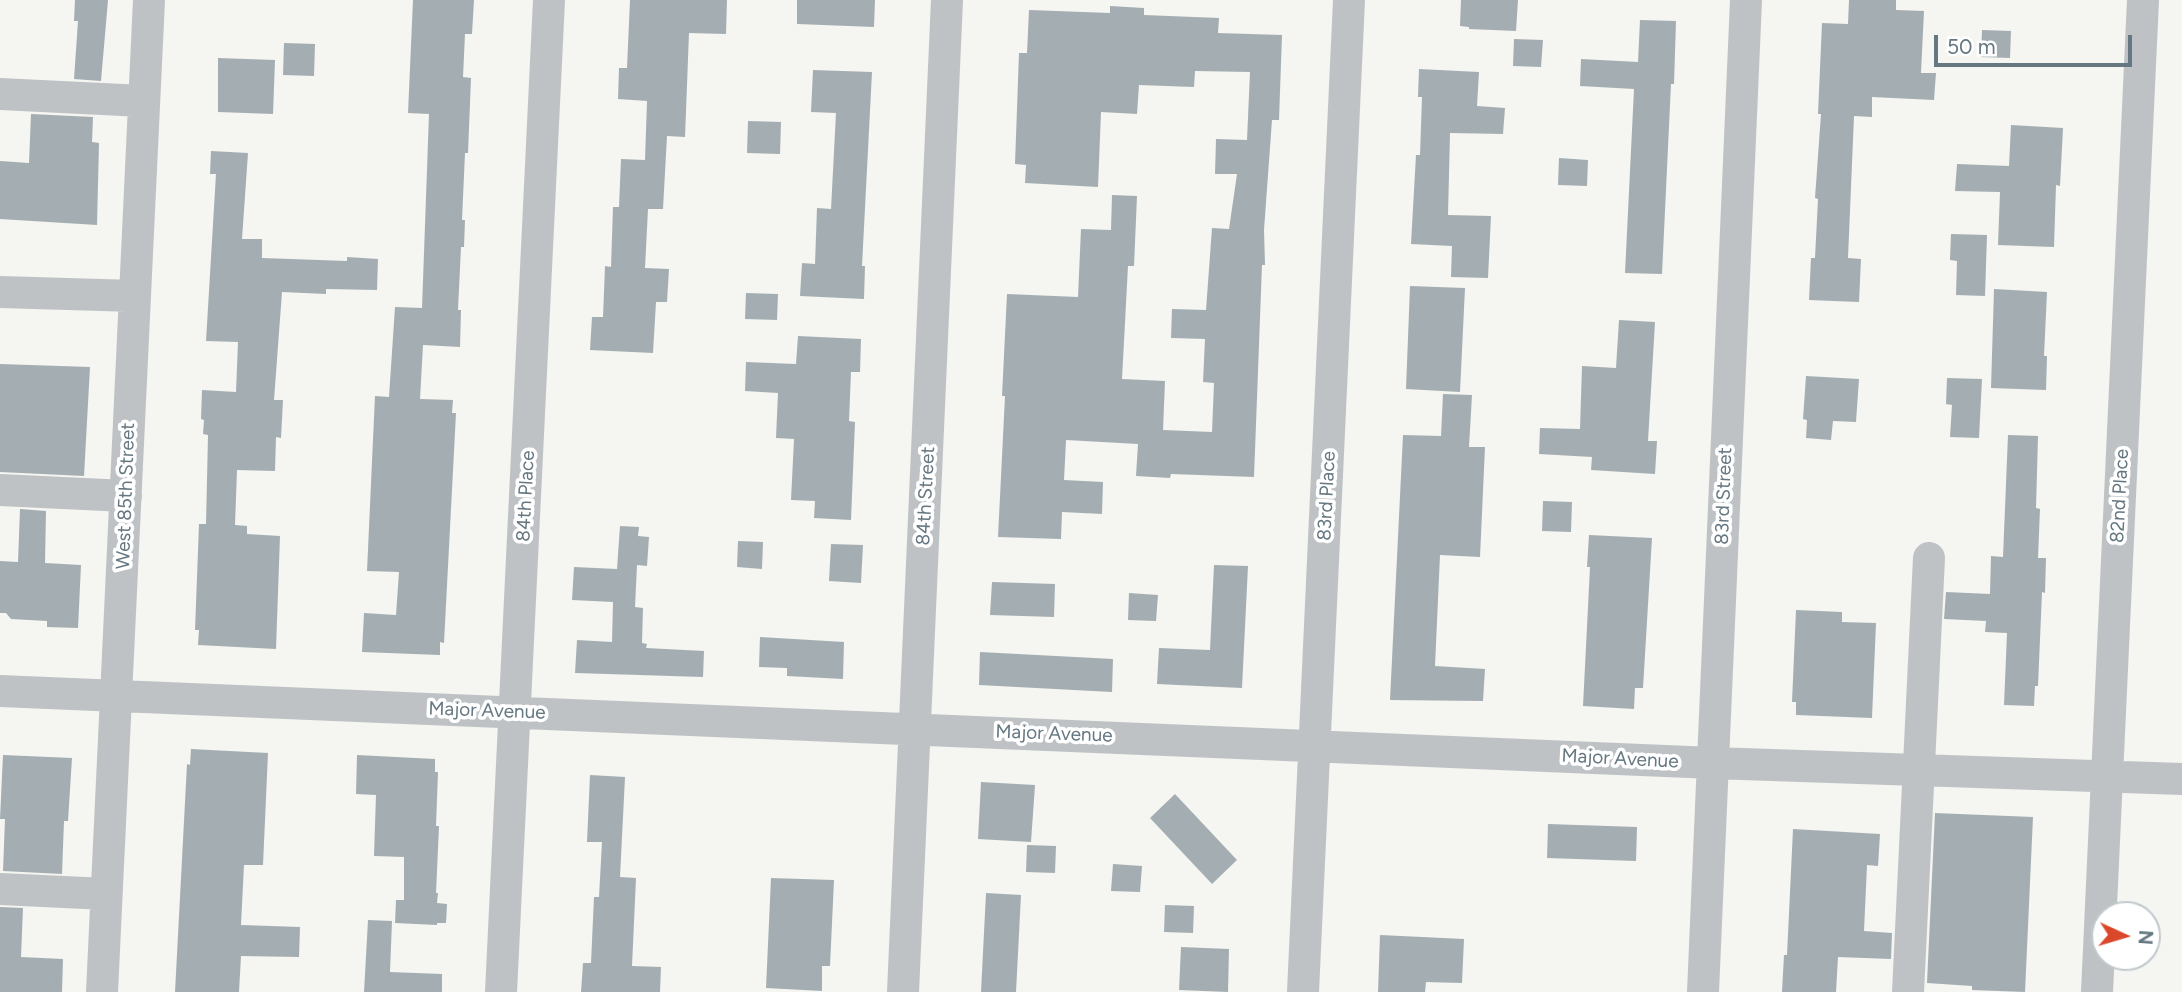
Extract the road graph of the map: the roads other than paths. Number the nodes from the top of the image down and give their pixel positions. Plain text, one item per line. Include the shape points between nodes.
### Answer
1 (149, 0) edge
2 (549, 0) edge
3 (947, 0) edge
4 (1349, 0) edge
5 (1746, 0) edge
6 (2143, 0) edge
7 (0, 94) edge
8 (144, 101) junction
9 (0, 292) edge
10 (135, 296) junction
11 (0, 490) edge
12 (126, 496) junction
13 (1929, 558) dead end
14 (0, 691) edge
15 (117, 696) junction
16 (516, 712) junction
17 (915, 728) junction
18 (1315, 745) junction
19 (1713, 763) junction
20 (1918, 770) junction
21 (2107, 778) junction
22 (2182, 779) edge
23 (0, 889) edge
24 (106, 894) junction
25 (102, 992) edge
26 (501, 992) edge
27 (903, 992) edge
28 (1303, 992) edge
29 (1703, 992) edge
30 (1908, 992) edge
31 (2097, 992) edge

1 - 8 street, West 85th Street
2 - 16 street, 84th Place
3 - 17 street, 84th Street
4 - 18 street, 83rd Place
5 - 19 street, 83rd Street
6 - 21 street, 82nd Place
7 - 8 street
8 - 10 street, West 85th Street
9 - 10 street
10 - 12 street, West 85th Street
11 - 12 street
12 - 15 street, West 85th Street
13 - 20 street
14 - 15 street, Major Avenue
15 - 16 street, Major Avenue
15 - 24 street, West 85th Street
16 - 17 street, Major Avenue
16 - 26 street, 84th Place
17 - 18 street, Major Avenue
17 - 27 street, 84th Street
18 - 19 street, Major Avenue
18 - 28 street, 83rd Place
19 - 20 street, Major Avenue
19 - 29 street, 83rd Street
20 - 21 street, Major Avenue
20 - 30 street
21 - 22 street, Major Avenue
21 - 31 street, 82nd Place
23 - 24 street
24 - 25 street, West 85th Street

